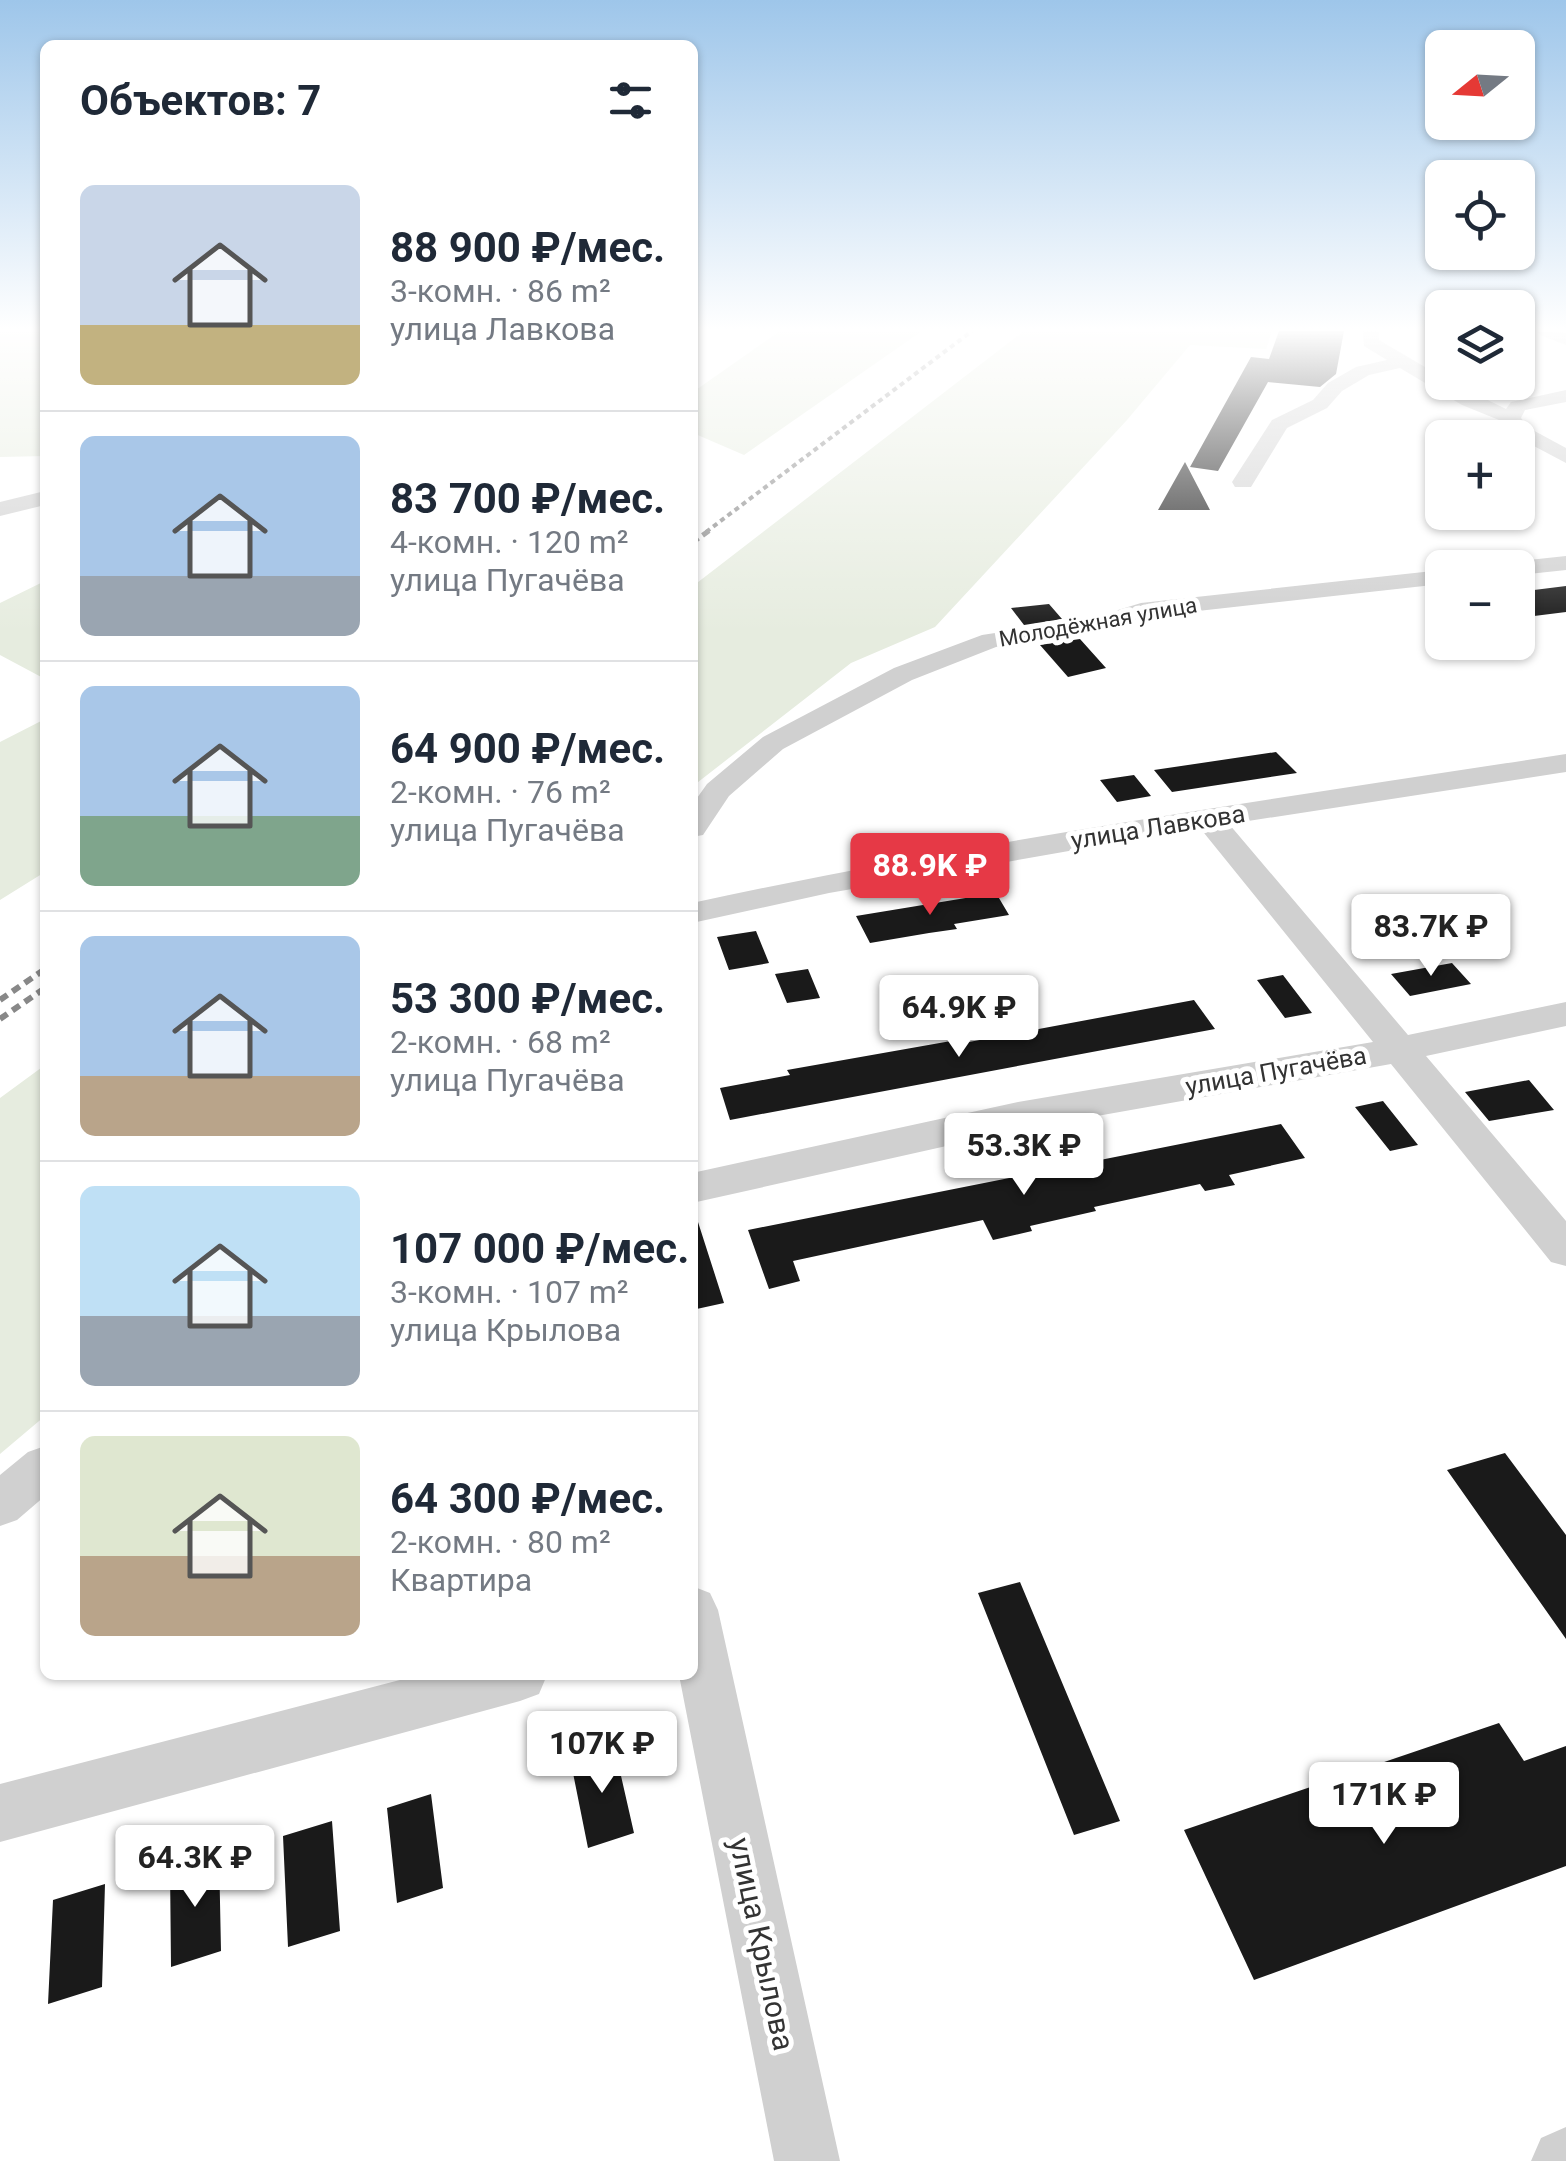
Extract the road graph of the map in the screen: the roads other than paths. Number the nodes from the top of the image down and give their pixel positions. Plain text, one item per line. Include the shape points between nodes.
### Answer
1 (1274, 432) edge
2 (1522, 432) edge
3 (1566, 457) edge
4 (1243, 482) dead end
5 (40, 499) edge
6 (0, 509) edge
7 (1566, 563) edge
8 (1535, 566) edge
9 (1425, 578) edge
10 (1566, 763) edge
11 (1208, 818) junction
12 (698, 819) edge
13 (698, 912) edge
14 (1566, 1014) edge
15 (1397, 1050) junction
16 (698, 1187) edge
17 (1566, 1250) edge
18 (40, 1470) edge
19 (0, 1504) edge
20 (698, 1641) edge
21 (501, 1680) edge
22 (0, 1813) edge
23 (806, 2161) edge

1 - 4 street
2 - 3 street
5 - 6 street
7 - 8 street
9 - 12 street, Молодёжная улица via 1141,610 991,640 902,674 773,743 718,790
10 - 11 street, улица Лавкова
11 - 13 street, улица Лавкова
11 - 15 street
14 - 15 street, улица Пугачёва
15 - 16 street, улица Пугачёва via 1018,1116
15 - 17 street
18 - 19 street
20 - 23 street, улица Крылова
21 - 22 street

